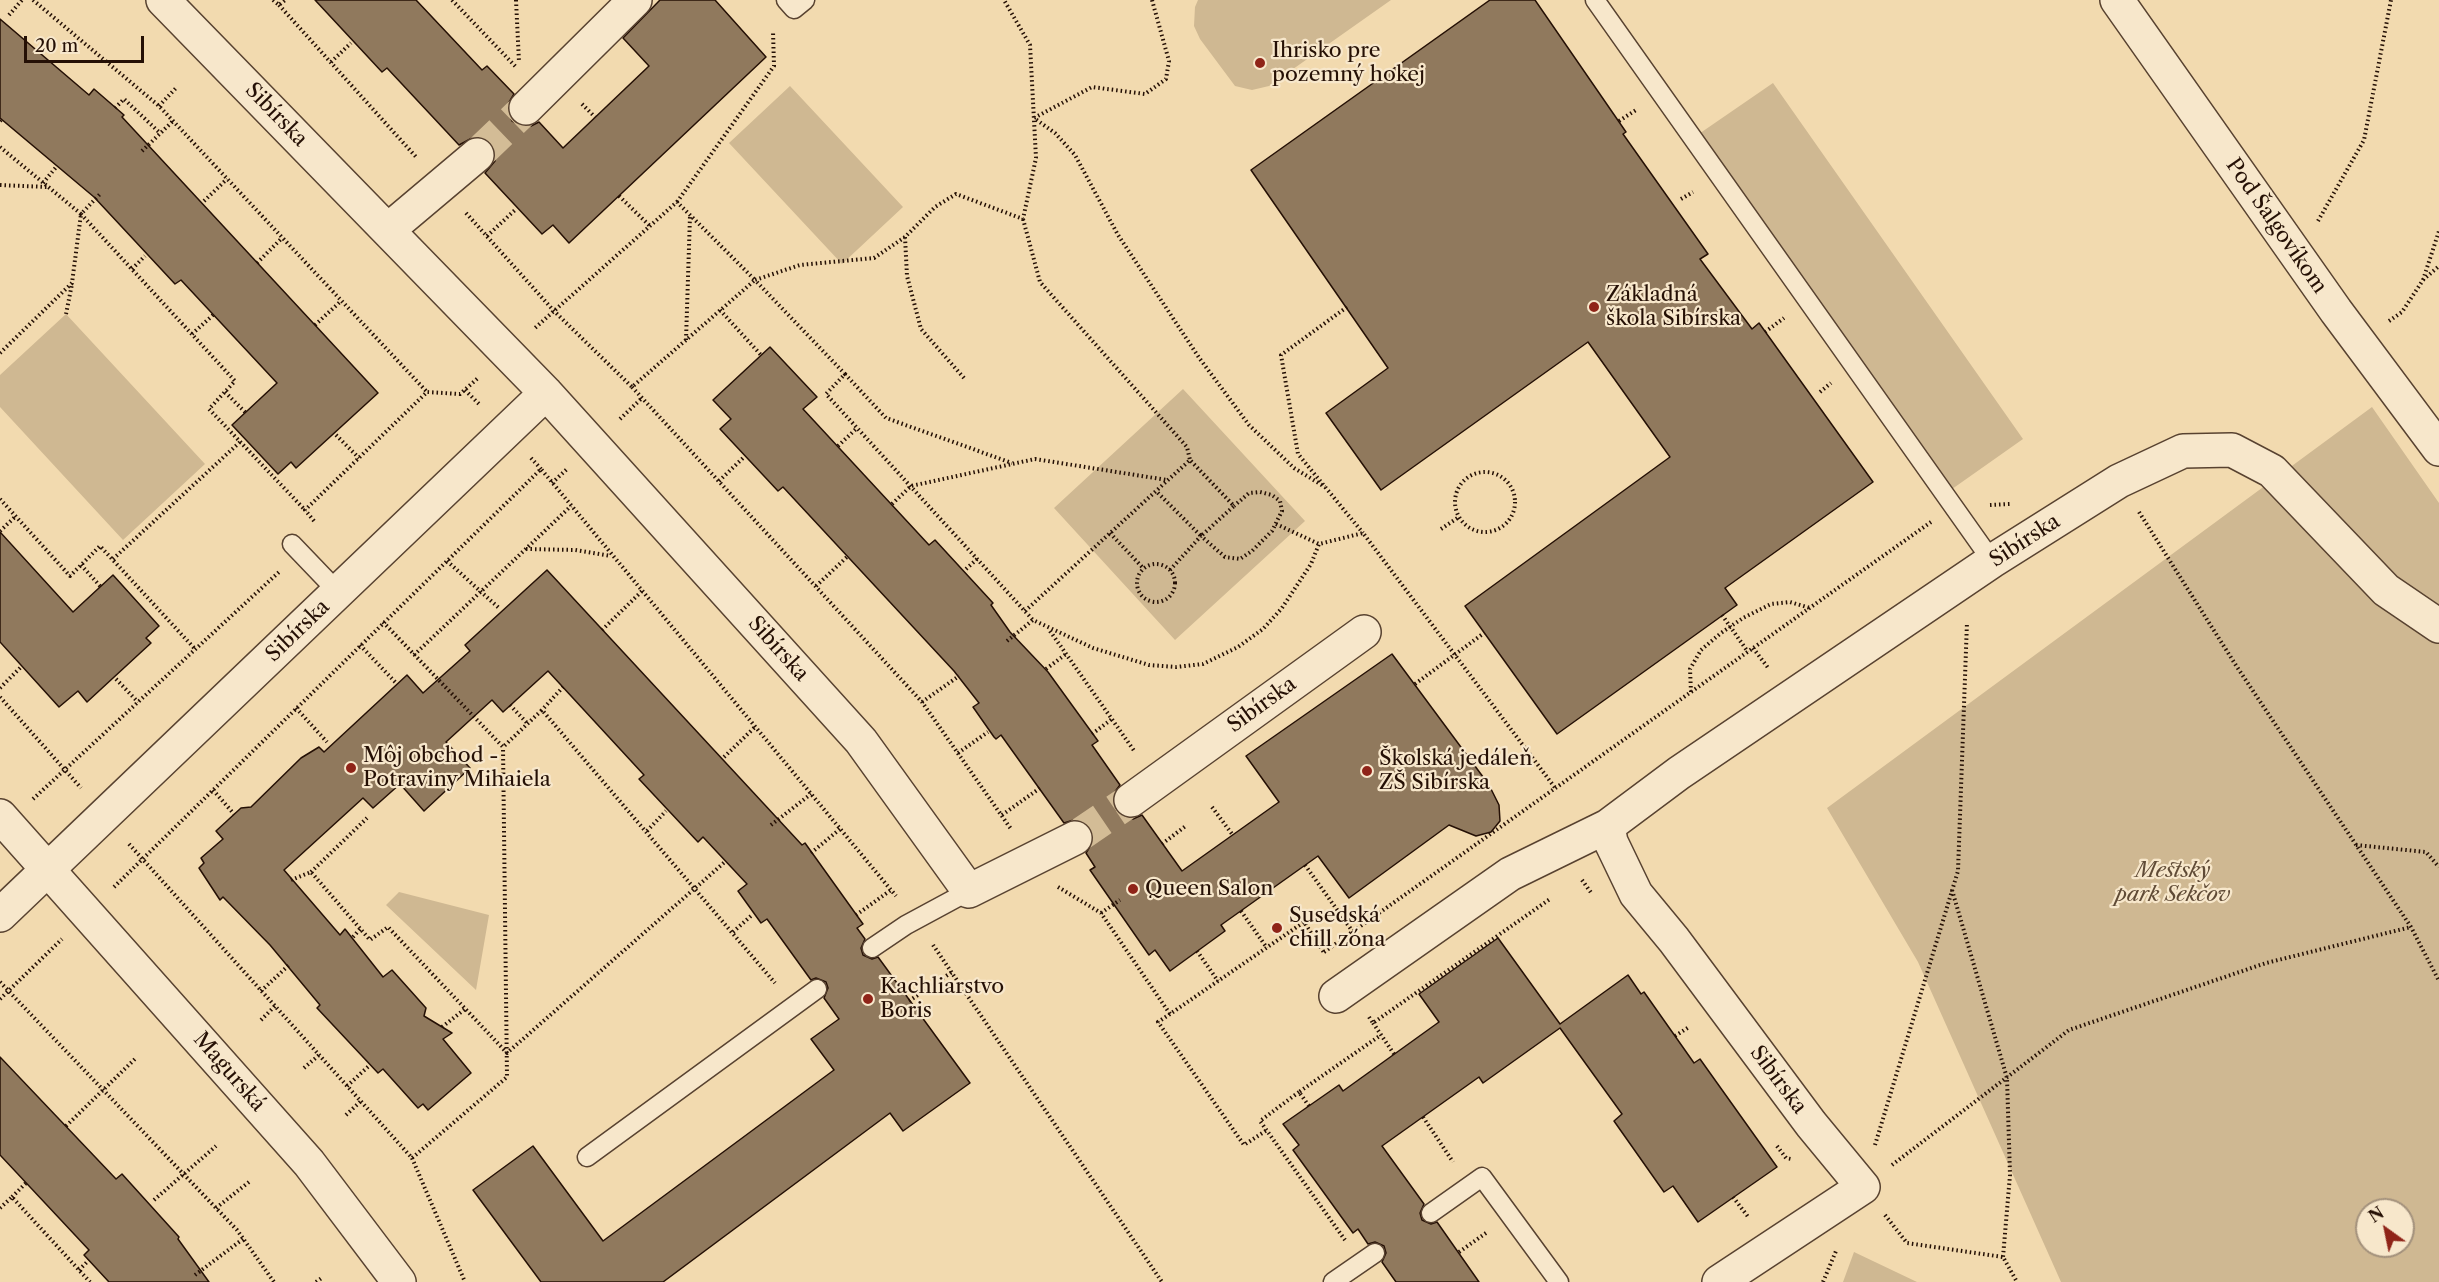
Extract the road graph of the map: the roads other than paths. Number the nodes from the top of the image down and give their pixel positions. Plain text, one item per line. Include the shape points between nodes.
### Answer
1 (163, 0) edge
2 (635, 0) edge
3 (786, 0) edge
4 (805, 0) edge
5 (1594, 0) edge
6 (2117, 0) edge
7 (526, 108) tunnel mouth
8 (477, 155) tunnel mouth
9 (388, 230) junction
10 (546, 393) junction
11 (2439, 449) edge
12 (292, 544) dead end
13 (1980, 570) junction
14 (338, 592) junction
15 (2439, 626) edge
16 (1364, 632) dead end
17 (1144, 791) tunnel mouth
18 (0, 816) edge
19 (1608, 826) junction
20 (1075, 838) tunnel mouth
21 (50, 869) junction
22 (969, 891) junction
23 (0, 915) edge
24 (872, 948) dead end
25 (817, 989) dead end
26 (1342, 992) road end
27 (587, 1157) dead end
28 (1431, 1214) dead end
29 (1375, 1253) dead end
30 (399, 1282) edge
31 (1333, 1282) edge
32 (1559, 1282) edge
33 (1719, 1282) edge

1 - 9 street, Sibírska
2 - 7 street
3 - 4 lane via 794,9
5 - 13 lane via 1953,506
6 - 11 street, Pod Šalgovíkom via 2360,344
8 - 9 street
9 - 10 street, Sibírska
10 - 14 street, Sibírska
10 - 22 street, Sibírska via 861,741
12 - 14 lane
13 - 15 street, Sibírska via 2119,481 2183,451 2232,450 2272,471 2386,590
13 - 19 street, Sibírska via 1679,773
14 - 21 street, Sibírska
16 - 17 street, Sibírska
18 - 21 street, Magurská
19 - 26 street, Sibírska via 1510,874
19 - 33 street, Sibírska via 1611,842 1636,894 1810,1124 1863,1187
20 - 22 street
21 - 23 street, Sibírska
21 - 30 street, Magurská via 309,1163
22 - 24 lane
25 - 27 lane
28 - 32 lane via 1482,1177
29 - 31 lane

